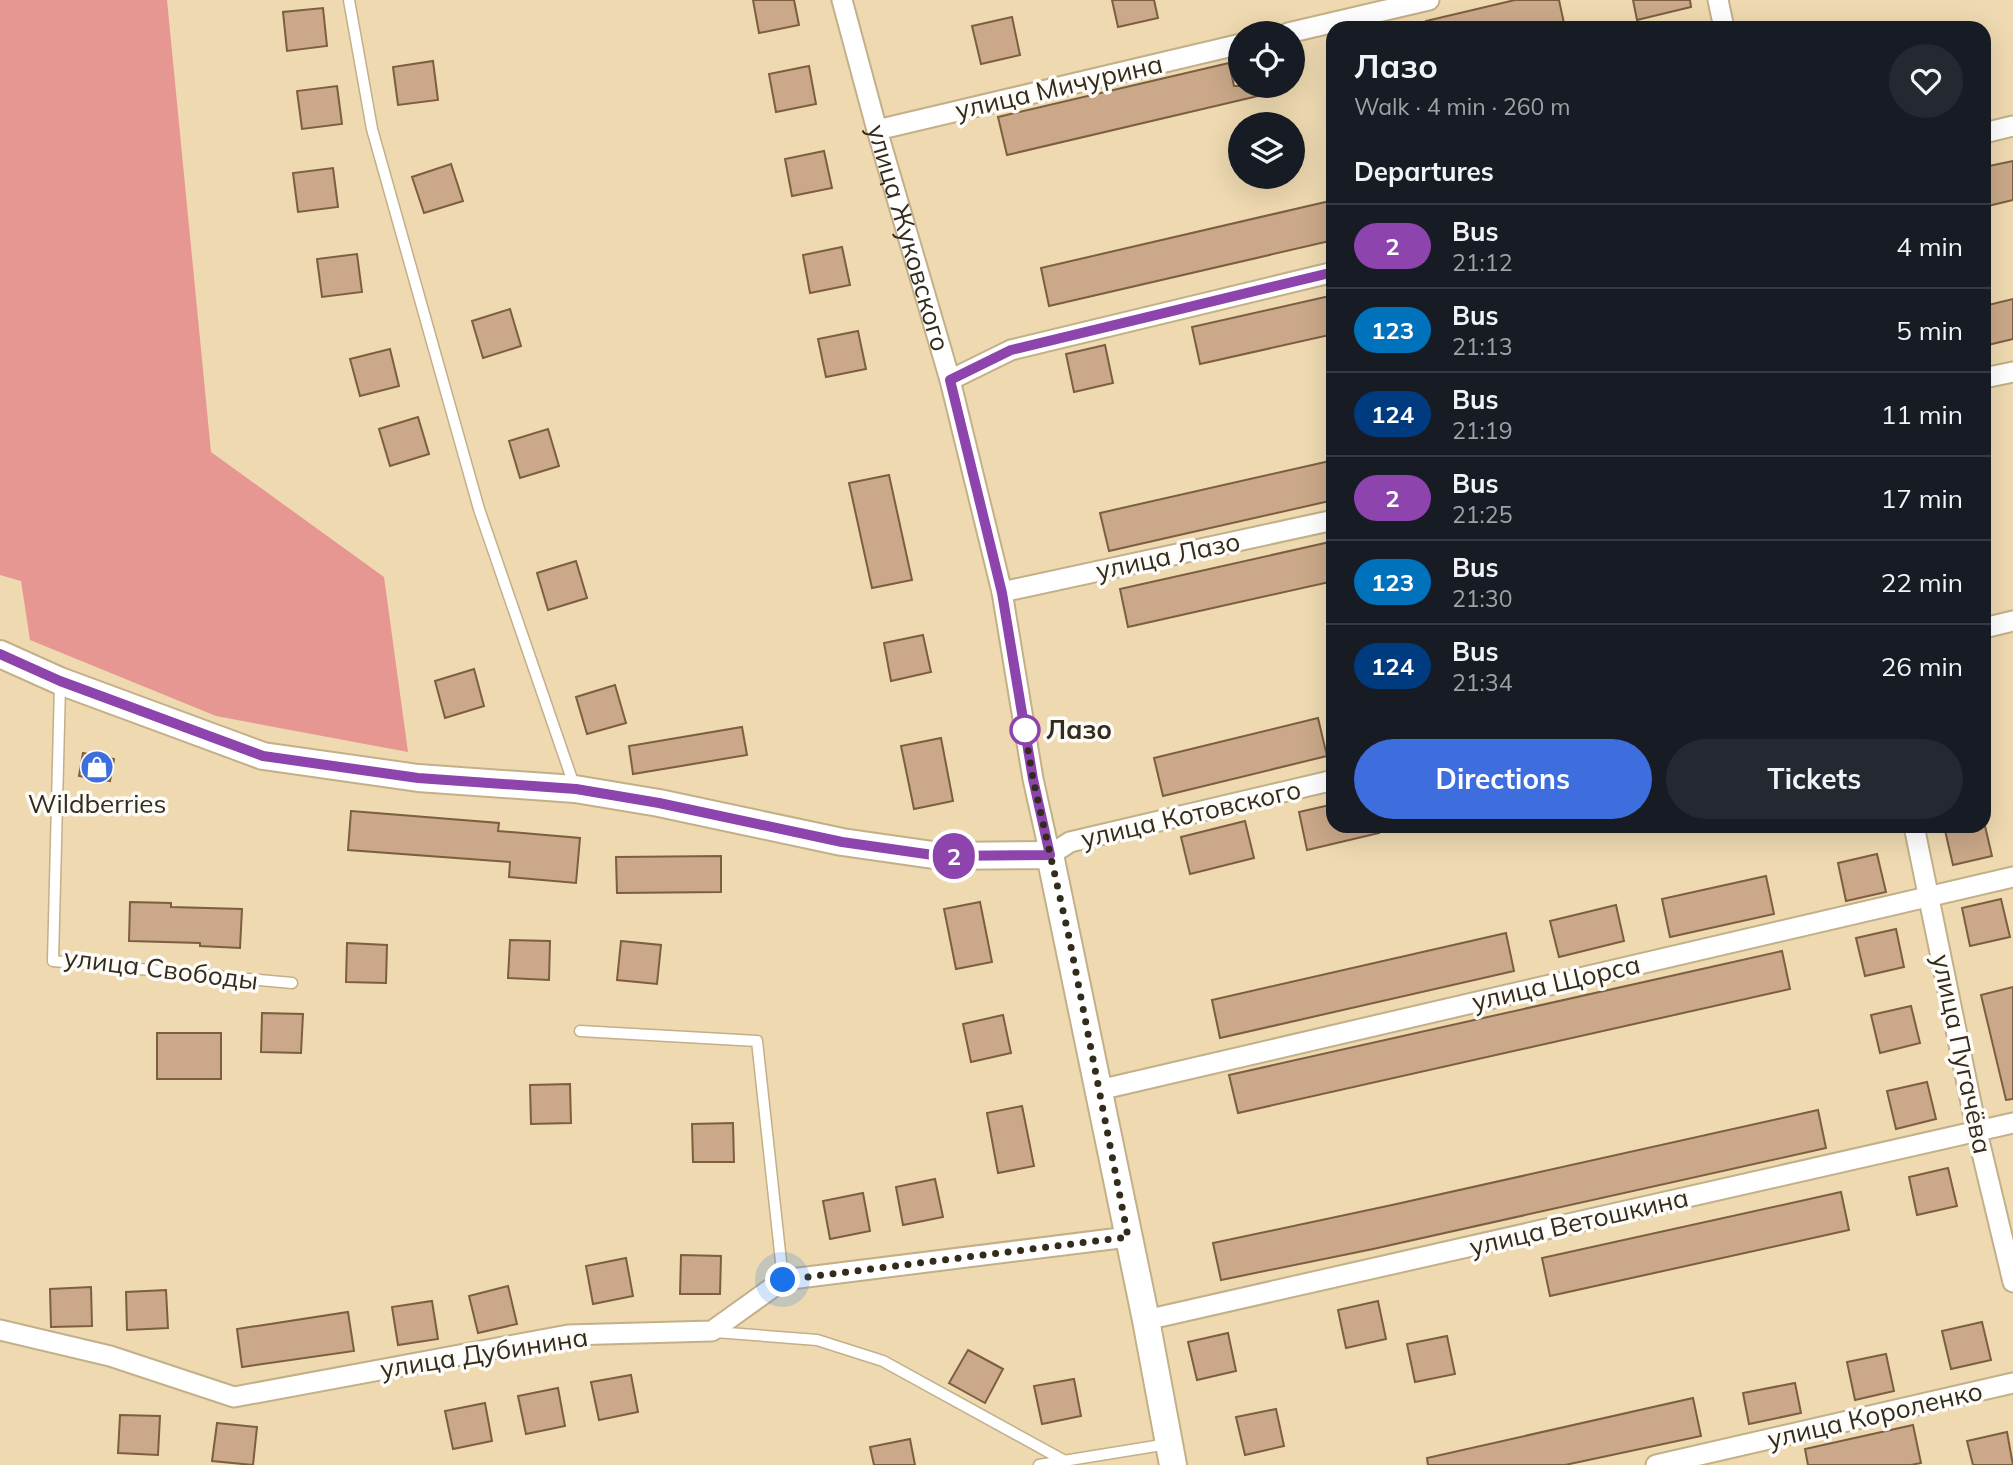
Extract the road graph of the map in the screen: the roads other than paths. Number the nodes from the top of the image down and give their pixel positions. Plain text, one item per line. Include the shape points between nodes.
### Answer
1 (349, 0) edge
2 (842, 0) edge
3 (1429, 0) edge
4 (1718, 0) edge
5 (1339, 21) edge
6 (1722, 21) edge
7 (1326, 24) edge
8 (1305, 29) edge
9 (1228, 47) edge
10 (2013, 126) edge
11 (877, 130) junction
12 (1991, 131) edge
13 (1326, 274) edge
14 (2013, 372) edge
15 (1991, 377) edge
16 (950, 380) junction
17 (1326, 522) edge
18 (1002, 593) junction
19 (2013, 621) edge
20 (1991, 626) edge
21 (0, 654) edge
22 (60, 681) junction
23 (1326, 782) edge
24 (576, 789) junction
25 (1916, 833) edge
26 (1050, 855) junction
27 (2013, 877) edge
28 (1929, 895) junction
29 (292, 984) dead end
30 (580, 1031) dead end
31 (1099, 1090) junction
32 (2013, 1124) edge
33 (1977, 1132) junction
34 (1128, 1237) junction
35 (783, 1280) junction
36 (2013, 1282) edge
37 (1146, 1320) junction
38 (0, 1331) edge
39 (712, 1332) junction
40 (2013, 1383) edge
41 (1171, 1455) edge
42 (1063, 1460) junction
43 (1038, 1465) edge
44 (1656, 1465) edge

1 - 24 lane via 372,129 479,509
2 - 11 street, улица Жуковского
3 - 5 street
4 - 6 street
7 - 8 street
9 - 11 street, улица Мичурина
10 - 12 street
11 - 16 street, улица Жуковского
13 - 16 street via 1011,350
14 - 15 street
16 - 18 street, улица Жуковского
17 - 18 street, улица Лазо
18 - 26 street, улица Жуковского
19 - 20 street
21 - 22 street
22 - 24 street via 263,756 418,778
22 - 29 lane, улица Свободы via 53,961
23 - 26 street, улица Котовского via 1070,842
24 - 26 street via 842,842 940,856
25 - 28 street, улица Пугачёва
26 - 31 street, улица Жуковского
27 - 28 street, улица Щорса
28 - 31 street, улица Щорса
28 - 33 street, улица Пугачёва
30 - 35 lane via 757,1041
31 - 34 street, улица Жуковского
32 - 33 street, улица Ветошкина
33 - 36 street, улица Пугачёва
33 - 37 street, улица Ветошкина
34 - 35 street
34 - 37 street, улица Жуковского
35 - 39 street
37 - 41 street, улица Жуковского
38 - 39 street, улица Дубинина via 110,1356 234,1397 568,1335
39 - 42 lane via 817,1340 883,1361
40 - 44 street, улица Короленко
41 - 42 lane
42 - 43 lane

